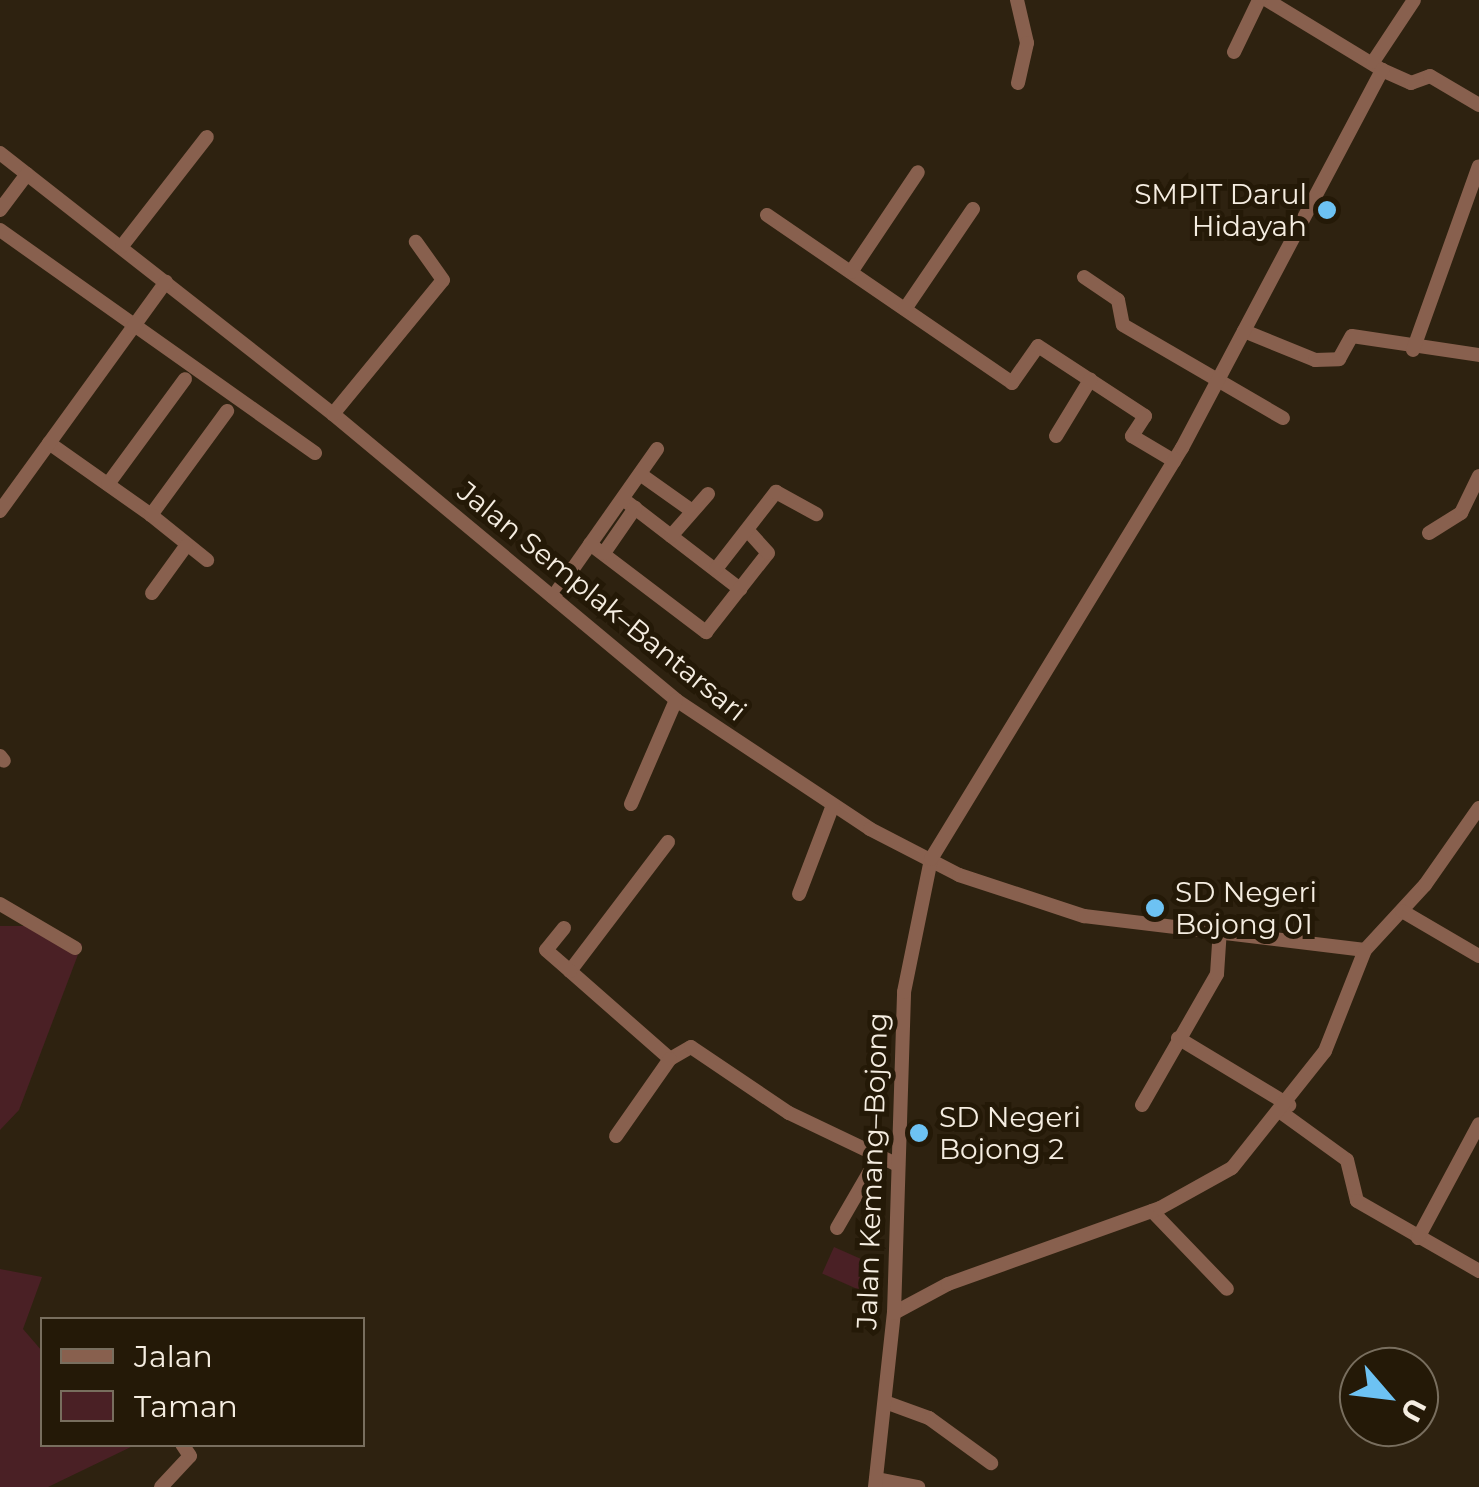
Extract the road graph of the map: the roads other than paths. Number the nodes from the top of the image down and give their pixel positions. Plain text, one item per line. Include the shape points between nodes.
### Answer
1 (1016, 0) edge
2 (1263, 0) edge
3 (1414, 0) edge
4 (1234, 52) dead end
5 (1378, 66) junction
6 (1018, 83) dead end
7 (1479, 104) edge
8 (207, 137) dead end
9 (0, 153) edge
10 (1479, 166) edge
11 (918, 172) dead end
12 (27, 174) junction
13 (0, 210) edge
14 (973, 210) dead end
15 (767, 215) dead end
16 (0, 230) edge
17 (416, 242) dead end
18 (122, 246) junction
19 (850, 272) junction
20 (1084, 277) dead end
21 (166, 282) junction
22 (905, 310) junction
23 (132, 329) junction
24 (1244, 331) junction
25 (1414, 350) junction
26 (1479, 356) edge
27 (185, 379) dead end
28 (1090, 380) junction
29 (1216, 383) junction
30 (227, 411) dead end
31 (332, 414) junction
32 (1283, 418) dead end
33 (1056, 436) dead end
34 (49, 443) junction
35 (657, 448) dead end
36 (315, 453) dead end
37 (1174, 462) junction
38 (640, 474) junction
39 (1479, 476) edge
40 (108, 484) junction
41 (708, 494) dead end
42 (629, 504) junction
43 (0, 512) edge
44 (692, 512) junction
45 (816, 514) dead end
46 (151, 515) junction
47 (748, 532) junction
48 (1429, 533) dead end
49 (672, 536) junction
50 (186, 546) junction
51 (597, 548) junction
52 (207, 560) dead end
53 (716, 569) junction
54 (740, 589) junction
55 (152, 593) dead end
56 (552, 596) junction
57 (676, 700) junction
58 (631, 804) dead end
59 (833, 805) junction
60 (1479, 808) edge
61 (668, 842) dead end
62 (932, 859) junction
63 (799, 894) dead end
64 (0, 904) edge
65 (1402, 911) junction
66 (564, 928) dead end
67 (1220, 929) junction
68 (74, 948) dead end
69 (1365, 950) junction
70 (1479, 956) edge
71 (570, 972) junction
72 (1178, 1038) junction
73 (670, 1059) junction
74 (1142, 1105) dead end
75 (1286, 1109) junction
76 (1479, 1124) edge
77 (616, 1136) dead end
78 (877, 1160) junction
79 (898, 1165) junction
80 (1152, 1211) junction
81 (837, 1228) dead end
82 (1418, 1238) junction
83 (1479, 1271) edge
84 (1227, 1289) dead end
85 (894, 1313) junction
86 (884, 1402) junction
87 (183, 1447) edge
88 (990, 1463) dead end
89 (875, 1483) edge
90 (161, 1487) edge
91 (918, 1487) edge

1 - 6 street via 1027,43
2 - 4 street
2 - 5 street
3 - 5 street, Jalan Kemang–Bojong
5 - 7 street via 1411,82 1430,76
5 - 24 street, Jalan Kemang–Bojong
8 - 18 street
9 - 12 street, Jalan Semplak–Bantarsari
10 - 25 street
11 - 19 street
12 - 13 street
12 - 18 street, Jalan Semplak–Bantarsari
14 - 22 street
15 - 19 street
16 - 23 street
17 - 31 street via 443,280
18 - 21 street, Jalan Semplak–Bantarsari
19 - 22 street
20 - 29 street via 1118,300 1120,322
21 - 23 street
21 - 31 street, Jalan Semplak–Bantarsari
22 - 28 street via 1012,383 1038,346
23 - 34 street
23 - 36 street
24 - 25 street via 1316,360 1339,359 1349,336
24 - 29 street, Jalan Kemang–Bojong
25 - 26 street
27 - 40 street
28 - 33 street
28 - 37 street via 1145,416 1132,436
29 - 32 street
29 - 37 street, Jalan Kemang–Bojong
30 - 46 street
31 - 56 street, Jalan Semplak–Bantarsari
34 - 40 street
34 - 43 street
35 - 38 street
37 - 62 street, Jalan Kemang–Bojong
38 - 42 street
38 - 44 street
39 - 48 street via 1461,513
40 - 46 street
41 - 44 street
42 - 49 street
42 - 51 street
44 - 49 street
45 - 47 street via 782,490
46 - 50 street
47 - 53 street
47 - 54 street via 769,550
49 - 53 street
50 - 52 street
50 - 55 street
51 - 54 street via 703,632
51 - 56 street
53 - 54 street
56 - 57 street, Jalan Semplak–Bantarsari
57 - 58 street
57 - 59 street, Jalan Semplak–Bantarsari
59 - 62 street, Jalan Semplak–Bantarsari
59 - 63 street
60 - 65 street
61 - 71 street
62 - 67 street, Jalan Semplak–Bantarsari via 1084,916
62 - 79 street, Jalan Kemang–Bojong via 908,948
64 - 68 street
65 - 69 street
65 - 70 street
66 - 71 street via 546,950
67 - 69 street, Jalan Semplak–Bantarsari
67 - 72 street via 1217,974
69 - 75 street via 1338,1028
71 - 73 street
72 - 74 street
72 - 75 street
73 - 77 street
73 - 78 street via 691,1047
75 - 80 street via 1232,1168
75 - 82 street via 1344,1158 1358,1202
76 - 82 street
78 - 79 street
78 - 81 street
79 - 85 street, Jalan Kemang–Bojong
80 - 84 street
80 - 85 street via 948,1284
82 - 83 street
85 - 86 street, Jalan Kemang–Bojong
86 - 88 street via 928,1418
86 - 89 street, Jalan Kemang–Bojong
87 - 90 street via 188,1460
89 - 91 street

